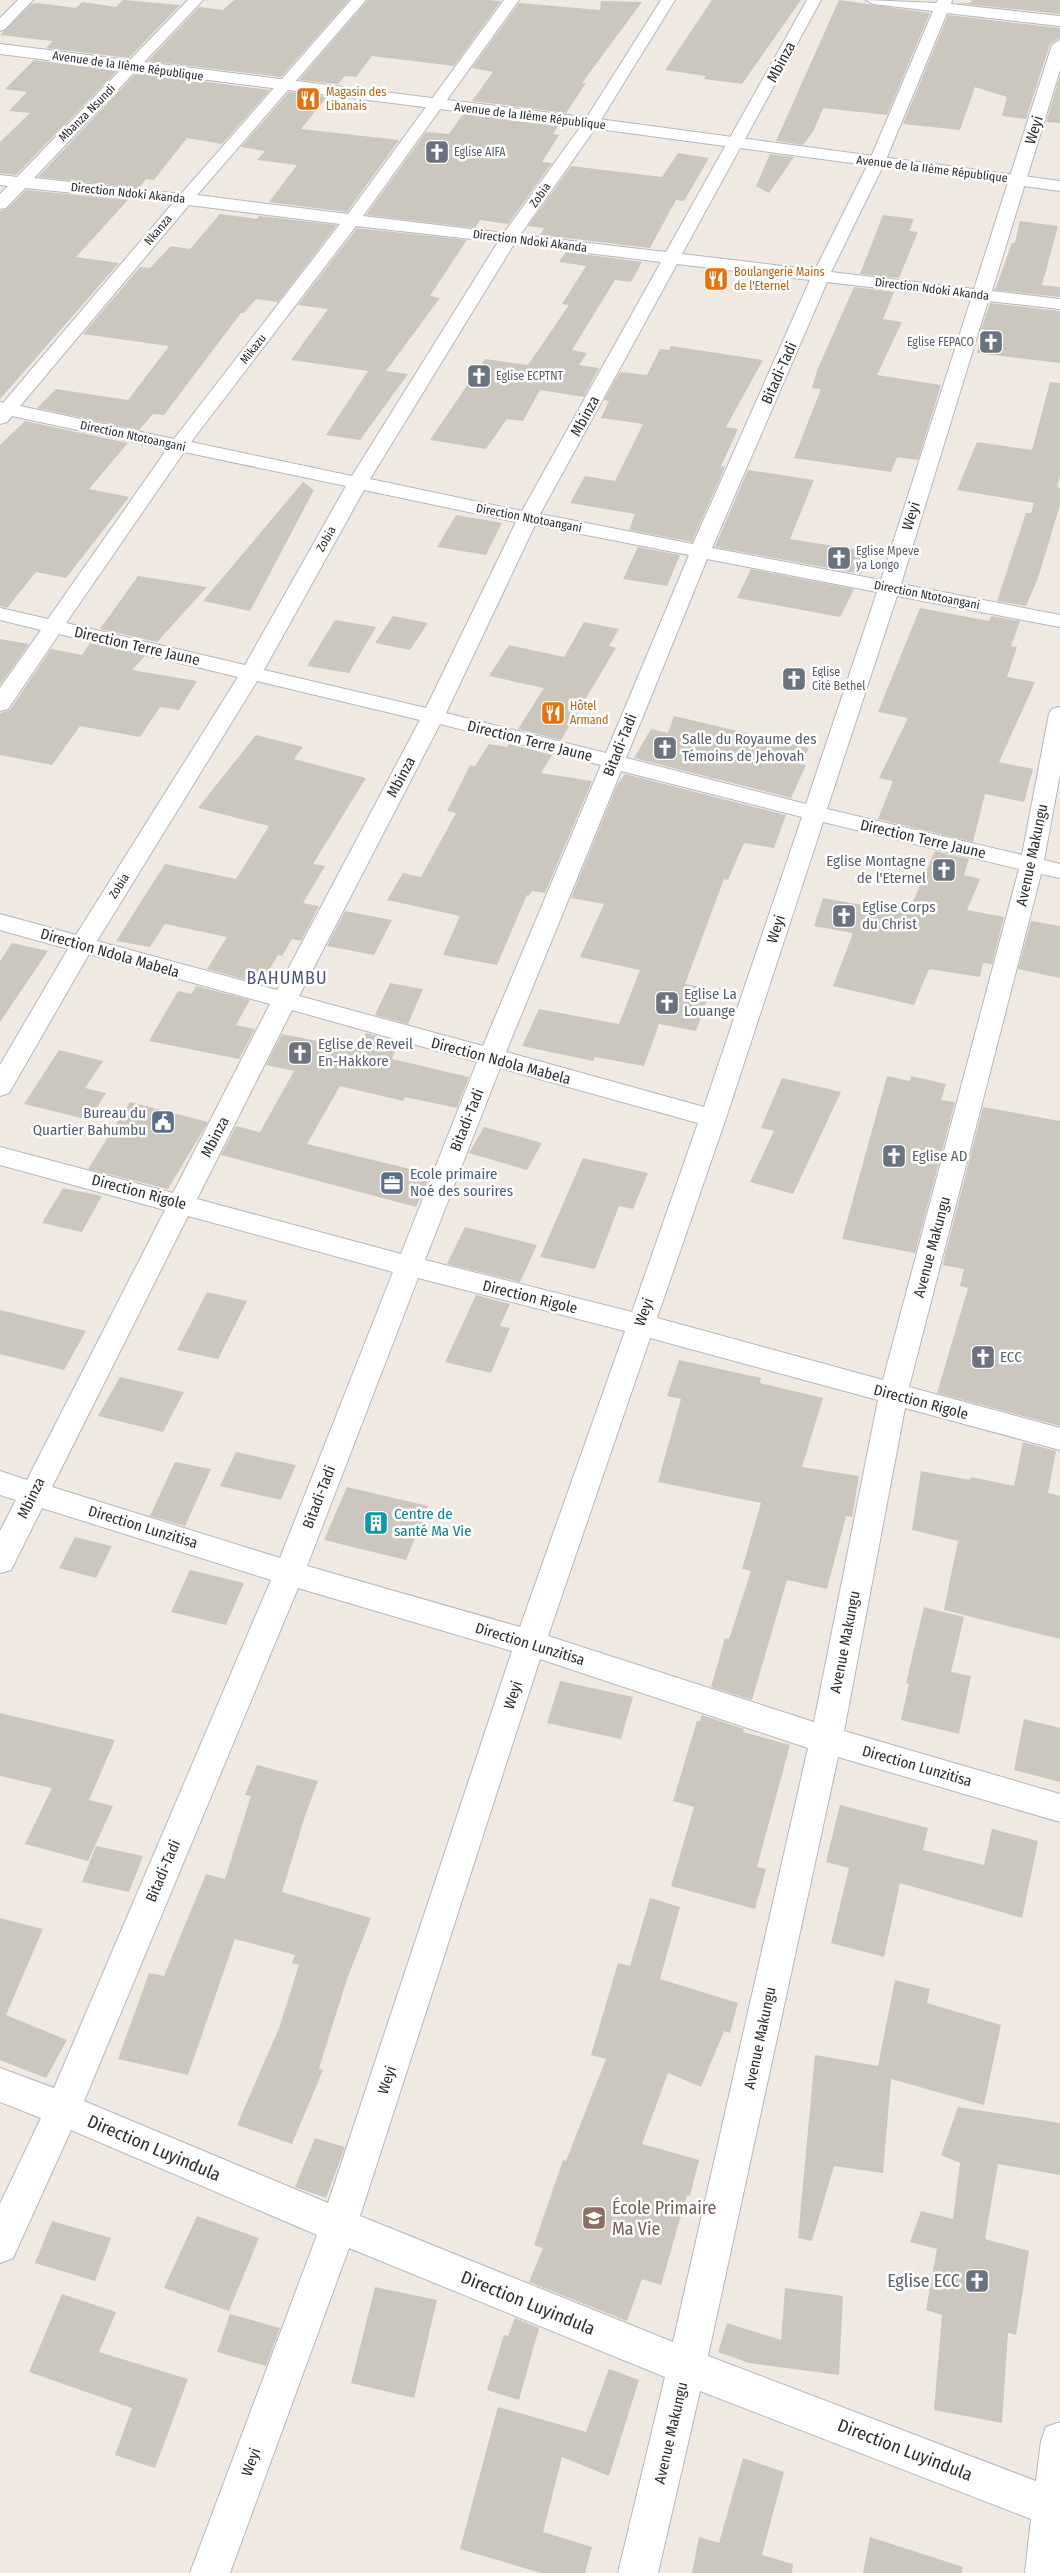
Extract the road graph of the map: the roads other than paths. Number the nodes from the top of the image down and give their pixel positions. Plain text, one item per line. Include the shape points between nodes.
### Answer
1 (26, 0) edge
2 (196, 0) edge
3 (358, 0) edge
4 (512, 0) edge
5 (668, 0) edge
6 (814, 0) edge
7 (874, 0) edge
8 (944, 4) edge
9 (1060, 21) edge
10 (0, 26) edge
11 (1060, 45) edge
12 (0, 49) edge
13 (133, 67) junction
14 (284, 87) junction
15 (436, 104) junction
16 (591, 124) junction
17 (737, 143) junction
18 (877, 162) junction
19 (0, 180) edge
20 (1018, 180) junction
21 (21, 182) junction
22 (1060, 186) edge
23 (185, 198) junction
24 (0, 204) edge
25 (352, 220) junction
26 (509, 238) junction
27 (673, 257) junction
28 (821, 275) junction
29 (980, 294) junction
30 (1060, 304) edge
31 (2, 412) edge
32 (179, 445) junction
33 (357, 484) junction
34 (528, 518) junction
35 (700, 552) junction
36 (889, 588) junction
37 (0, 614) edge
38 (1060, 621) edge
39 (53, 627) junction
40 (251, 673) junction
41 (0, 704) edge
42 (1060, 714) edge
43 (433, 716) junction
44 (613, 762) junction
45 (815, 813) junction
46 (1046, 868) edge
47 (0, 922) edge
48 (82, 945) junction
49 (284, 1001) junction
50 (491, 1058) junction
51 (0, 1087) edge
52 (713, 1118) junction
53 (0, 1156) edge
54 (181, 1203) junction
55 (409, 1266) junction
56 (639, 1324) junction
57 (893, 1395) junction
58 (1060, 1439) edge
59 (0, 1483) edge
60 (33, 1493) junction
61 (0, 1561) edge
62 (289, 1573) junction
63 (530, 1643) junction
64 (826, 1740) junction
65 (1060, 1808) edge
66 (0, 2086) edge
67 (63, 2109) junction
68 (339, 2226) junction
69 (0, 2245) edge
70 (687, 2367) junction
71 (1060, 2441) edge
72 (1056, 2508) edge
73 (210, 2573) edge
74 (638, 2573) edge
75 (1045, 2573) edge

1 - 10 street
2 - 13 street, Mbanza Nsundi
3 - 14 street, Nkanza
4 - 15 street, Mikazu
5 - 16 street, Zobia
6 - 17 street, Mbinza
7 - 8 street
8 - 9 street
8 - 18 street, Bitadi-Tadi
11 - 20 street, Weyi
12 - 13 street, Avenue de la IIème République
13 - 14 street, Avenue de la IIème République
13 - 21 street, Mbanza Nsundi
14 - 15 street, Avenue de la IIème République
14 - 23 street, Nkanza
15 - 16 street, Avenue de la IIème République
15 - 25 street, Mikazu
16 - 17 street, Avenue de la IIème République
16 - 26 street, Zobia
17 - 18 street, Avenue de la IIème République
17 - 27 street, Mbinza
18 - 20 street, Avenue de la IIème République
18 - 28 street, Bitadi-Tadi
19 - 21 street, Direction Ndoki Akanda
20 - 22 street, Avenue de la IIème République
20 - 29 street, Weyi
21 - 23 street, Direction Ndoki Akanda
21 - 24 street, Mbanza Nsundi
23 - 25 street, Direction Ndoki Akanda
23 - 31 street, Nkanza
25 - 26 street, Direction Ndoki Akanda
25 - 32 street, Mikazu
26 - 27 street, Direction Ndoki Akanda
26 - 33 street, Zobia
27 - 28 street, Direction Ndoki Akanda
27 - 34 street, Mbinza
28 - 29 street, Direction Ndoki Akanda
28 - 35 street, Bitadi-Tadi
29 - 30 street, Direction Ndoki Akanda
29 - 36 street, Weyi
31 - 32 street, Direction Ntotoangani
32 - 33 street, Direction Ntotoangani
32 - 39 street, Mikazu
33 - 34 street, Direction Ntotoangani
33 - 40 street, Zobia
34 - 35 street, Direction Ntotoangani
34 - 43 street, Mbinza
35 - 36 street, Direction Ntotoangani
35 - 44 street, Bitadi-Tadi
36 - 38 street, Direction Ntotoangani
36 - 45 street, Weyi
37 - 39 street, Direction Terre Jaune
39 - 40 street, Direction Terre Jaune
39 - 41 street, Mikazu
40 - 43 street, Direction Terre Jaune
40 - 48 street, Zobia
42 - 46 street, Avenue Makungu
43 - 44 street, Direction Terre Jaune
43 - 49 street, Mbinza
44 - 45 street, Direction Terre Jaune
44 - 50 street, Bitadi-Tadi
45 - 46 street, Direction Terre Jaune
45 - 52 street, Weyi
46 - 57 street, Avenue Makungu
47 - 48 street, Direction Ndola Mabela
48 - 49 street, Direction Ndola Mabela
48 - 51 street, Zobia
49 - 50 street, Direction Ndola Mabela
49 - 54 street, Mbinza
50 - 52 street, Direction Ndola Mabela
50 - 55 street, Bitadi-Tadi
52 - 56 street, Weyi
53 - 54 street, Direction Rigole
54 - 55 street, Direction Rigole
54 - 60 street, Mbinza
55 - 56 street, Direction Rigole
55 - 62 street, Bitadi-Tadi
56 - 57 street, Direction Rigole
56 - 63 street, Weyi
57 - 58 street, Direction Rigole
57 - 64 street, Avenue Makungu
59 - 60 street, Direction Lunzitisa
60 - 61 street, Mbinza
60 - 62 street, Direction Lunzitisa
62 - 63 street, Direction Lunzitisa
62 - 67 street, Bitadi-Tadi
63 - 64 street, Direction Lunzitisa
63 - 68 street, Weyi
64 - 65 street, Direction Lunzitisa
64 - 70 street, Avenue Makungu
66 - 67 street, Direction Luyindula
67 - 68 street, Direction Luyindula
67 - 69 street, Bitadi-Tadi
68 - 70 street, Direction Luyindula
68 - 73 street, Weyi
70 - 72 street, Direction Luyindula
70 - 74 street, Avenue Makungu
71 - 72 street
72 - 75 street

